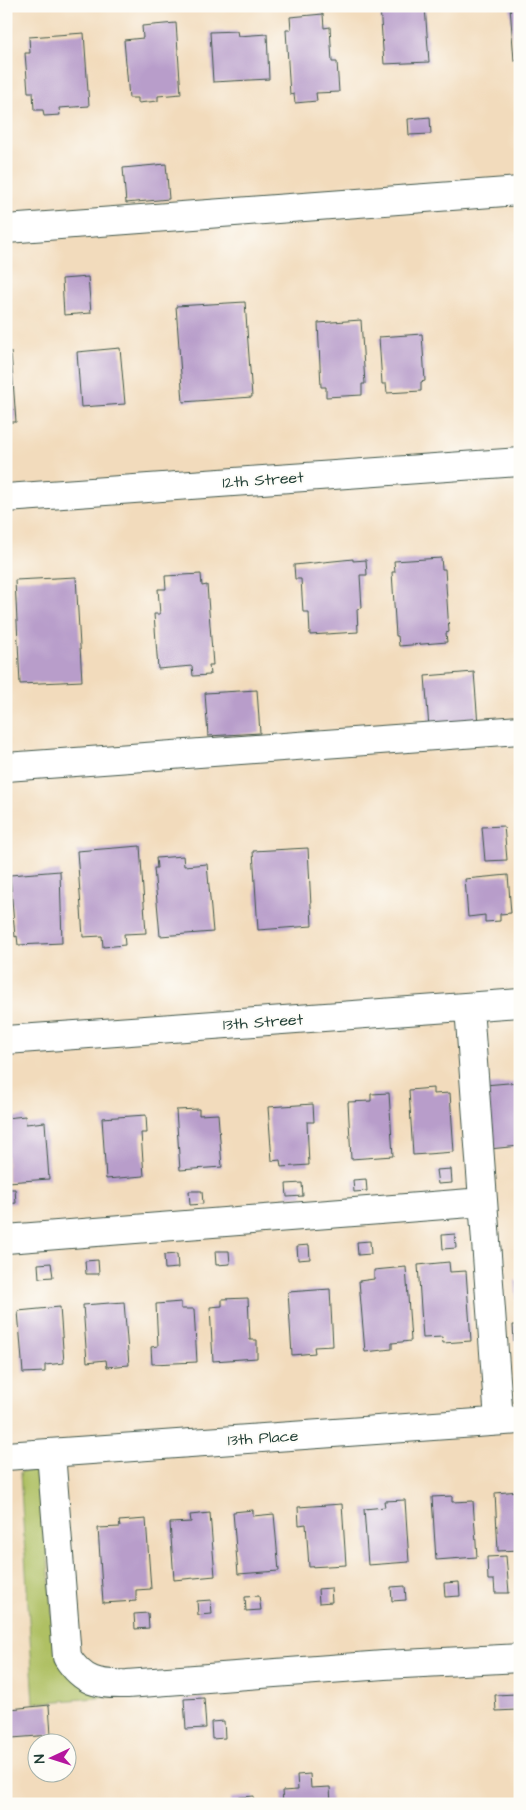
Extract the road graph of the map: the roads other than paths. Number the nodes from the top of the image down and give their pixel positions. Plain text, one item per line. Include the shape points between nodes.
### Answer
1 (520, 191) edge
2 (6, 229) edge
3 (520, 462) edge
4 (6, 498) edge
5 (520, 730) edge
6 (6, 767) edge
7 (520, 1003) edge
8 (469, 1007) junction
9 (6, 1040) edge
10 (483, 1202) junction
11 (6, 1239) edge
12 (510, 1420) edge
13 (51, 1453) junction
14 (6, 1456) edge
15 (520, 1658) edge

1 - 2 street
3 - 4 street, 12th Street
5 - 6 street
7 - 8 street, 13th Street
8 - 9 street, 13th Street
8 - 10 street
10 - 11 street
10 - 12 street
12 - 13 street, 13th Place
13 - 14 street, 13th Place
13 - 15 street via 68,1657 77,1672 89,1679 105,1684 127,1684 384,1664

